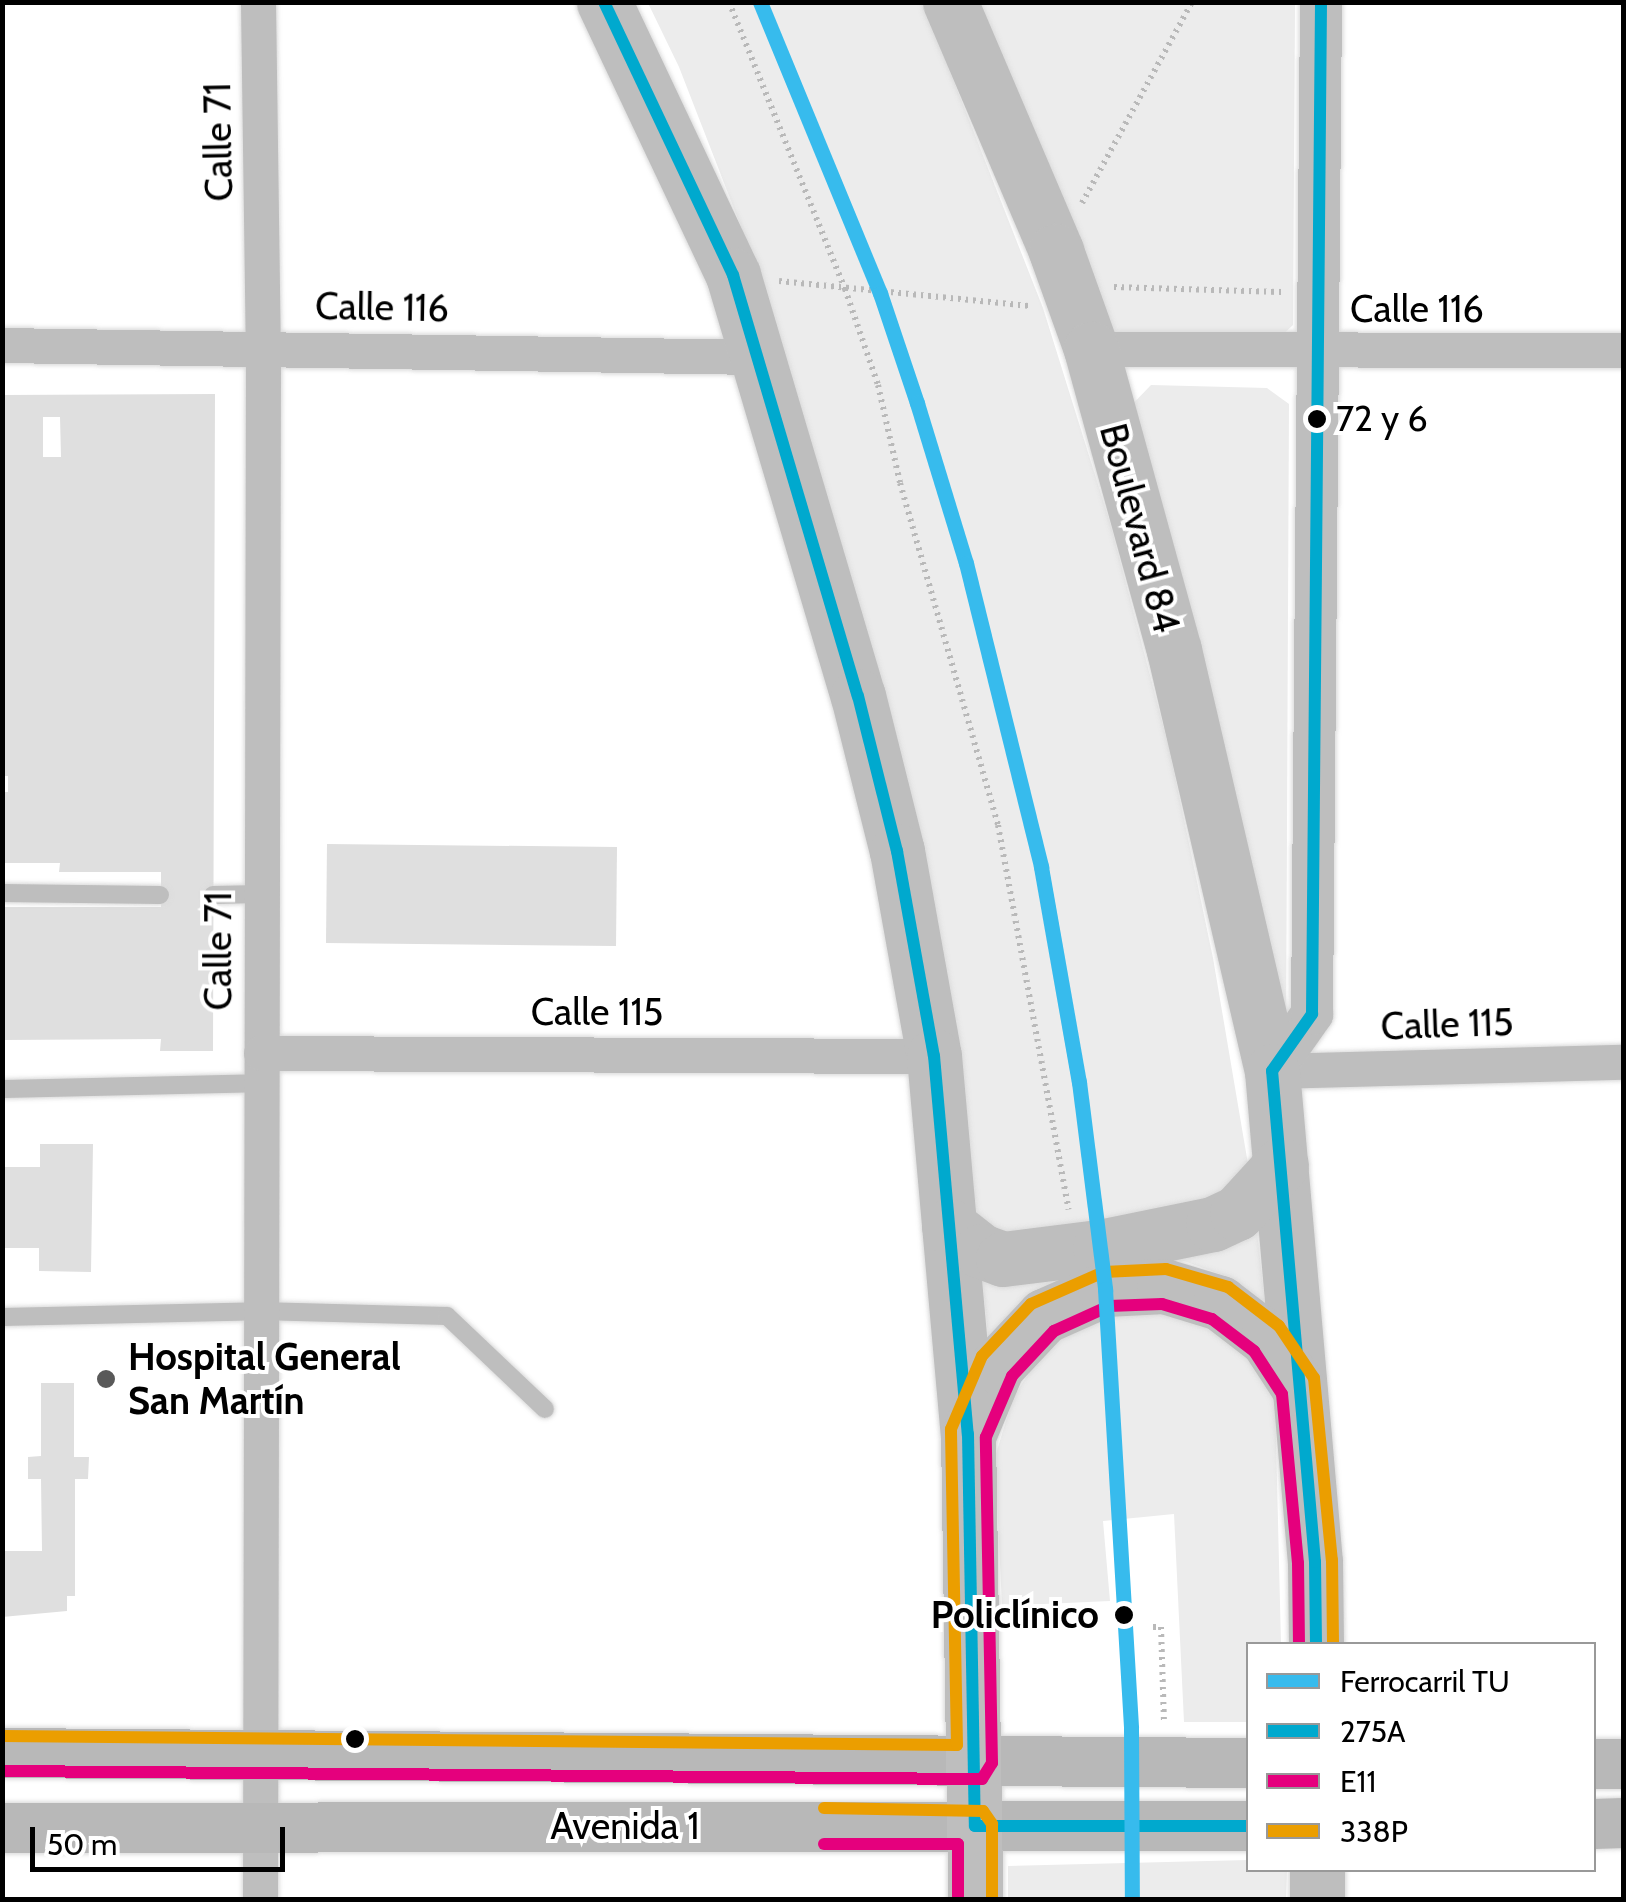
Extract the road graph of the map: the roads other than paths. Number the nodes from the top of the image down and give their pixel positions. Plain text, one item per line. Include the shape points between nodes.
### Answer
1 (258, 2) edge
2 (604, 2) edge
3 (950, 2) edge
4 (1322, 2) edge
5 (2, 346) edge
6 (263, 348) junction
7 (1091, 349) junction
8 (1624, 350) edge
9 (1320, 352) junction
10 (760, 357) junction
11 (2, 893) edge
12 (261, 894) junction
13 (160, 895) dead end
14 (213, 895) dead end
15 (934, 1056) junction
16 (1624, 1062) edge
17 (260, 1068) junction
18 (1272, 1071) junction
19 (2, 1089) edge
20 (1281, 1165) junction
21 (949, 1226) junction
22 (258, 1311) junction
23 (2, 1317) edge
24 (1299, 1388) junction
25 (545, 1409) dead end
26 (968, 1434) junction
27 (1316, 1642) edge
28 (2, 1753) edge
29 (262, 1754) junction
30 (975, 1763) junction
31 (1246, 1763) edge
32 (1596, 1764) edge
33 (1624, 1764) edge
34 (1596, 1824) edge
35 (1624, 1824) edge
36 (976, 1826) junction
37 (1246, 1826) edge
38 (261, 1827) junction
39 (2, 1828) edge
40 (1317, 1872) edge
41 (260, 1900) edge
42 (975, 1900) edge
43 (1317, 1900) edge

1 - 6 street, Calle 71
2 - 10 highway via 728,263
3 - 7 highway, Boulevard 84
4 - 9 street
5 - 6 street, Calle 116
6 - 10 street, Calle 116
6 - 12 street, Calle 71
7 - 9 street, Calle 116
7 - 18 highway, Boulevard 84 via 1174,650
8 - 9 street, Calle 116
9 - 18 street via 1312,1014
10 - 15 highway via 897,851
11 - 13 lane
12 - 14 lane
12 - 17 street, Calle 71
15 - 17 street, Calle 115
15 - 21 highway
16 - 18 street, Calle 115
17 - 19 lane
17 - 22 street, Calle 71
18 - 20 highway, Boulevard 84
20 - 21 highway via 1237,1213 1213,1224 1072,1252 1003,1259
20 - 24 highway, Boulevard 84
21 - 26 highway
22 - 23 lane
22 - 25 lane via 447,1316
22 - 29 street, Calle 71
24 - 26 highway via 1267,1339 1220,1303 1164,1286 1105,1288 1044,1316 998,1366
24 - 27 highway, Boulevard 84
26 - 30 highway
28 - 29 main road, Avenida 1
29 - 30 main road, Avenida 1
29 - 38 street, Calle 71
30 - 31 main road, Avenida 1
30 - 36 highway
32 - 33 main road
34 - 35 main road
36 - 37 main road, Avenida 1
36 - 38 main road, Avenida 1
36 - 42 highway
38 - 39 main road, Avenida 1
38 - 41 street, Calle 71
40 - 43 highway

